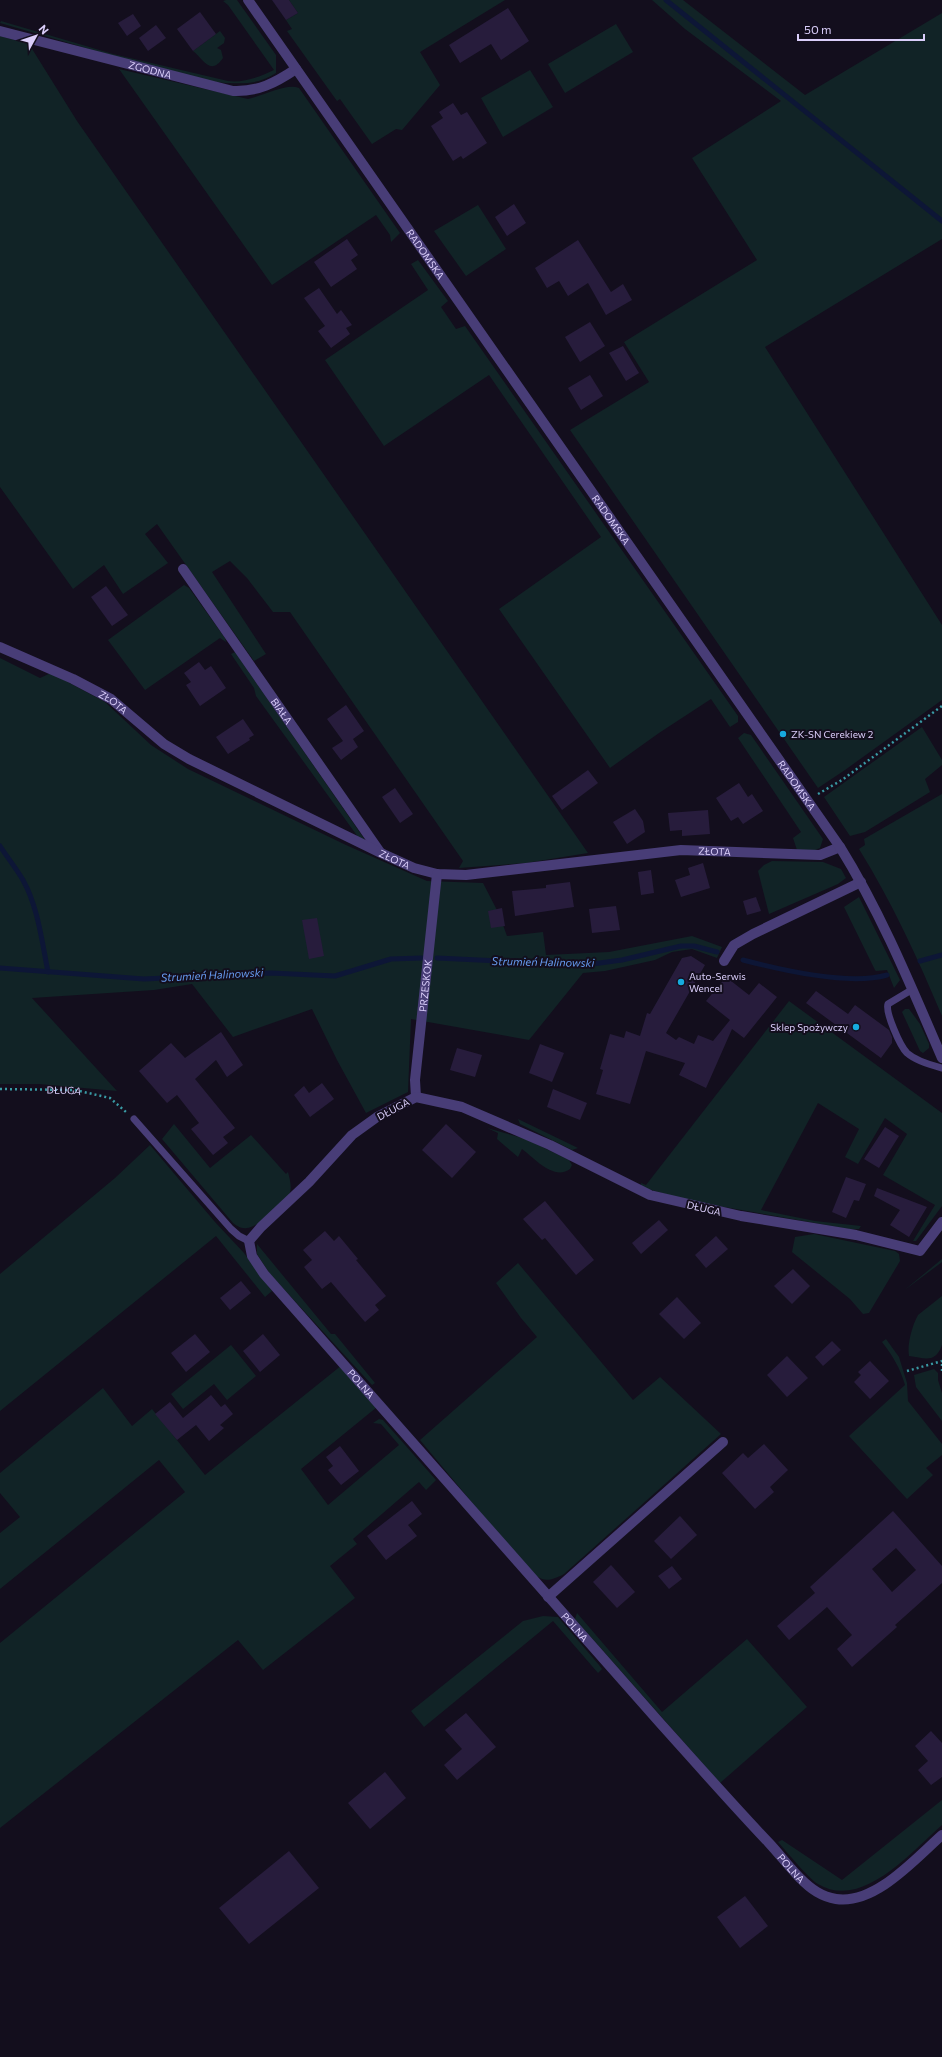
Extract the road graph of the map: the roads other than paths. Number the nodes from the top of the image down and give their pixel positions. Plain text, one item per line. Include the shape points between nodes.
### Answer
1 (248, 0) edge
2 (0, 31) edge
3 (296, 69) junction
4 (183, 569) dead end
5 (0, 646) edge
6 (840, 847) junction
7 (382, 853) junction
8 (437, 874) junction
9 (861, 882) junction
10 (724, 962) dead end
11 (913, 989) junction
12 (942, 1058) edge
13 (942, 1068) edge
14 (416, 1097) junction
15 (134, 1119) road end
16 (942, 1222) edge
17 (249, 1241) junction
18 (723, 1442) dead end
19 (548, 1597) junction
20 (942, 1835) edge

1 - 3 street, RADOMSKA
2 - 3 street, ZGODNA via 233,91 257,90 279,81
3 - 6 street, RADOMSKA
4 - 7 street, BIAŁA
5 - 7 street, ZŁOTA via 74,679 111,699 164,744 189,759
6 - 8 street, ZŁOTA via 820,855 681,850 478,875
6 - 9 street, RADOMSKA
7 - 8 street, ZŁOTA via 414,868
8 - 14 street, PRZESKOK via 414,1080
9 - 10 street via 734,945
9 - 11 street, RADOMSKA
11 - 12 street, RADOMSKA
11 - 13 lane via 888,1004 888,1014 908,1053 918,1060
14 - 16 street, DŁUGA via 462,1107 543,1141 650,1195 741,1216 856,1235 920,1251
14 - 17 street, DŁUGA via 377,1117 352,1136
15 - 17 lane via 231,1229
17 - 19 street, POLNA via 252,1256 264,1274
18 - 19 street
19 - 20 street, POLNA via 710,1780 800,1877 818,1892 835,1899 852,1899 873,1890 900,1873

